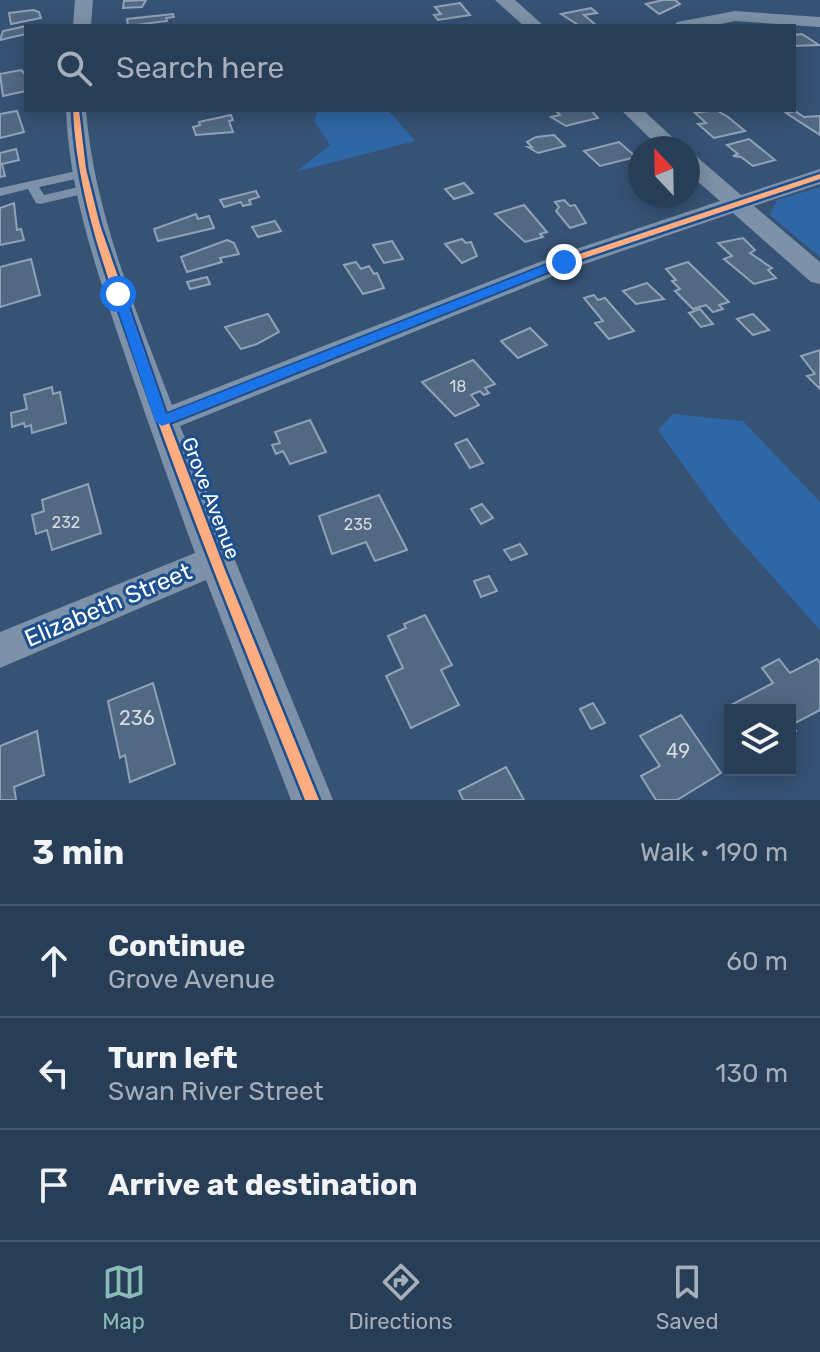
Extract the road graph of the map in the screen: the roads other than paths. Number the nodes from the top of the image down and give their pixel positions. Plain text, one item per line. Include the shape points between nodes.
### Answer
1 (84, 0) edge
2 (504, 0) edge
3 (82, 24) edge
4 (533, 24) edge
5 (693, 24) edge
6 (815, 24) edge
7 (76, 112) edge
8 (633, 112) edge
9 (660, 136) edge
10 (700, 172) edge
11 (820, 176) edge
12 (82, 182) junction
13 (0, 192) edge
14 (735, 203) junction
15 (820, 276) edge
16 (162, 421) junction
17 (216, 560) junction
18 (0, 650) edge
19 (312, 800) edge

1 - 3 street
2 - 4 street
5 - 6 street via 735,16
7 - 12 street, Grove Avenue
8 - 9 street
10 - 14 street
11 - 14 street
12 - 13 lane via 40,200 32,185
12 - 16 street, Grove Avenue
14 - 15 street
14 - 16 street via 564,262
16 - 17 street, Grove Avenue
17 - 18 street, Elizabeth Street
17 - 19 street, Grove Avenue

